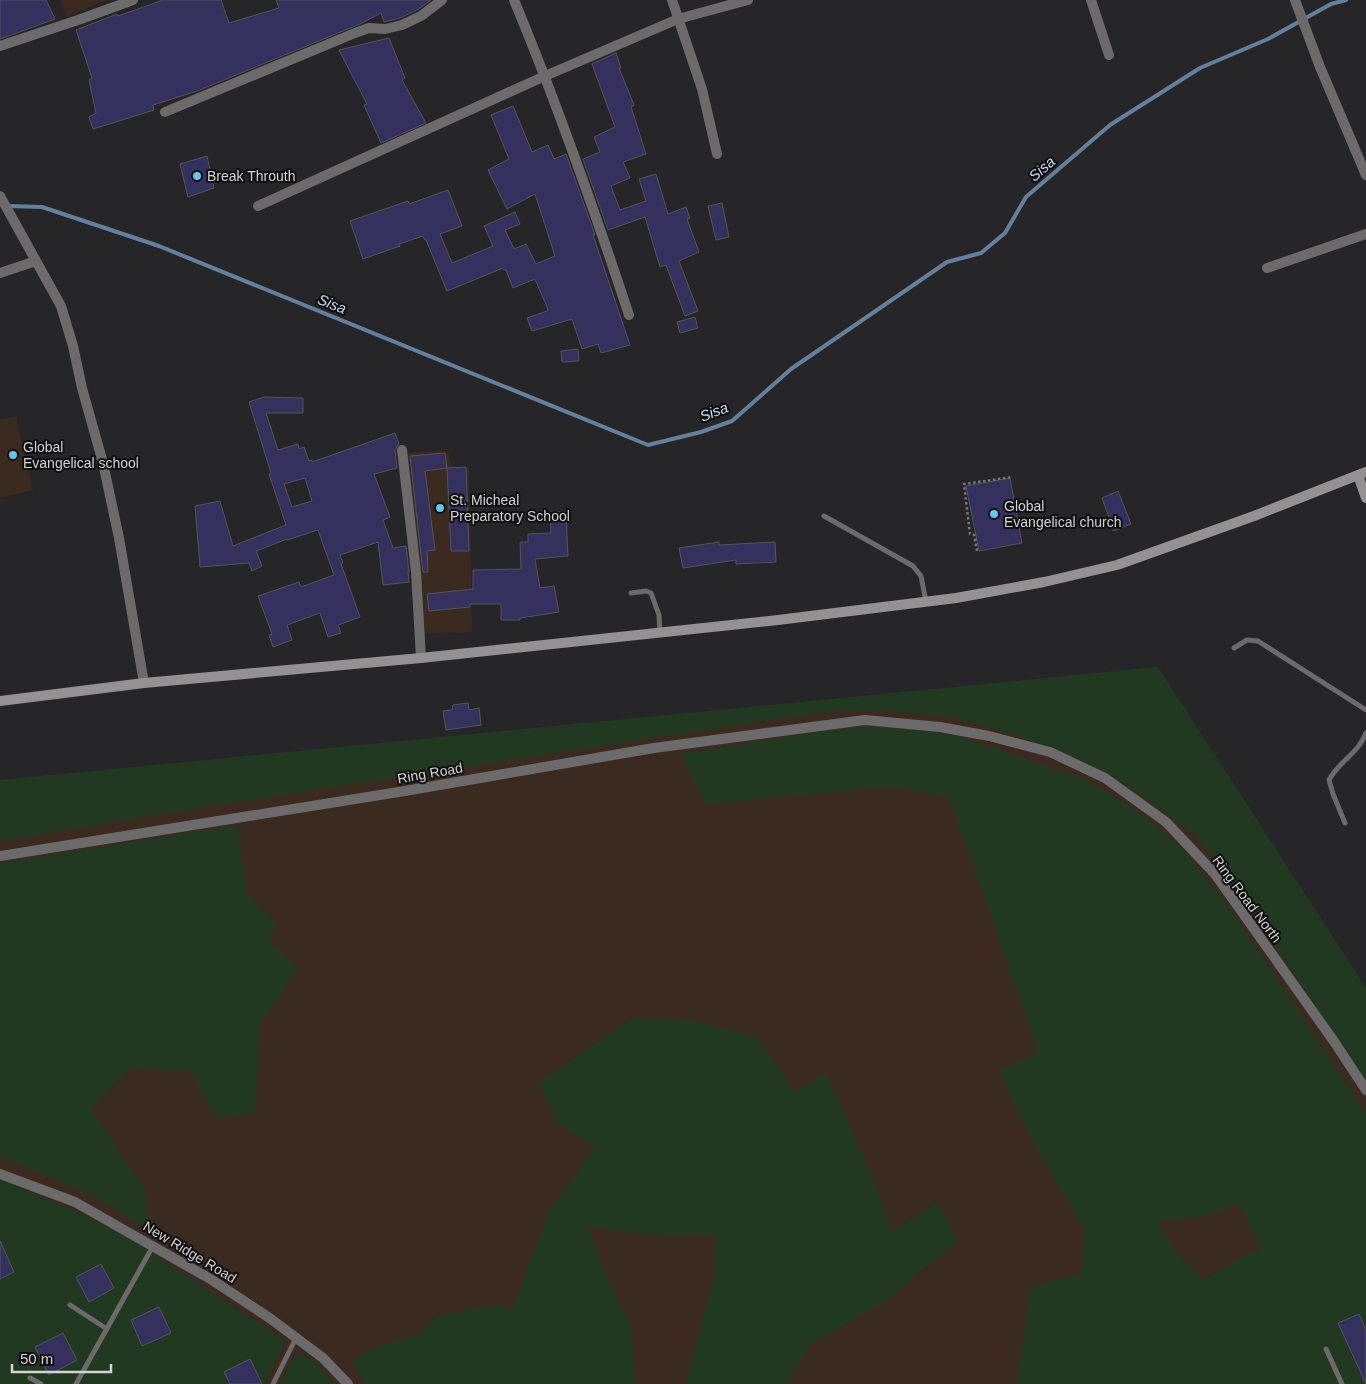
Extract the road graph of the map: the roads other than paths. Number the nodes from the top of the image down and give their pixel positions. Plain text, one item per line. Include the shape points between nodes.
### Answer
1 (133, 0) edge
2 (442, 0) edge
3 (514, 0) edge
4 (672, 0) edge
5 (748, 0) edge
6 (1091, 0) edge
7 (1295, 0) edge
8 (678, 19) junction
9 (0, 46) edge
10 (1110, 55) dead end
11 (545, 76) junction
12 (166, 112) dead end
13 (716, 154) dead end
14 (1366, 176) edge
15 (0, 196) edge
16 (258, 206) dead end
17 (1366, 234) edge
18 (36, 261) junction
19 (1267, 268) dead end
20 (0, 272) edge
21 (629, 315) dead end
22 (402, 450) dead end
23 (1362, 474) edge
24 (1366, 498) edge
25 (824, 516) dead end
26 (631, 592) dead end
27 (926, 602) junction
28 (660, 633) junction
29 (1234, 648) dead end
30 (421, 658) junction
31 (144, 683) junction
32 (0, 701) edge
33 (1366, 710) edge
34 (865, 720) joint
35 (1366, 733) edge
36 (1345, 823) dead end
37 (0, 856) edge
38 (1366, 1090) edge
39 (0, 1174) edge
40 (154, 1246) junction
41 (70, 1305) dead end
42 (107, 1328) junction
43 (296, 1337) junction
44 (1326, 1350) dead end
45 (30, 1378) dead end
46 (41, 1384) edge
47 (76, 1384) edge
48 (273, 1384) edge
49 (348, 1384) edge
50 (1342, 1384) edge

1 - 9 street
2 - 12 street via 402,25 369,28
3 - 11 street
4 - 8 street
5 - 8 street
6 - 10 street
7 - 14 street
8 - 11 street
8 - 13 street via 702,89
11 - 16 street
11 - 21 street
15 - 18 street
17 - 19 street
18 - 20 street
18 - 31 street via 61,306 103,462
22 - 30 street via 416,572
23 - 24 street
23 - 27 street via 1117,565 1044,582
25 - 27 lane via 913,566 921,576
26 - 28 lane via 651,593 659,615
27 - 28 street
28 - 30 street
29 - 33 lane via 1247,640 1258,641
30 - 31 street
31 - 32 street
34 - 37 street, Ring Road via 654,748
34 - 38 street, Ring Road North via 940,727 1050,752 1105,778 1166,822 1215,874
35 - 36 lane via 1362,744 1334,770 1329,780
39 - 40 street, New Ridge Road via 75,1202
40 - 42 lane
40 - 43 street, New Ridge Road via 212,1280
41 - 42 lane
42 - 47 lane
43 - 48 lane
43 - 49 street, New Ridge Road via 323,1358
44 - 50 lane
45 - 46 lane

